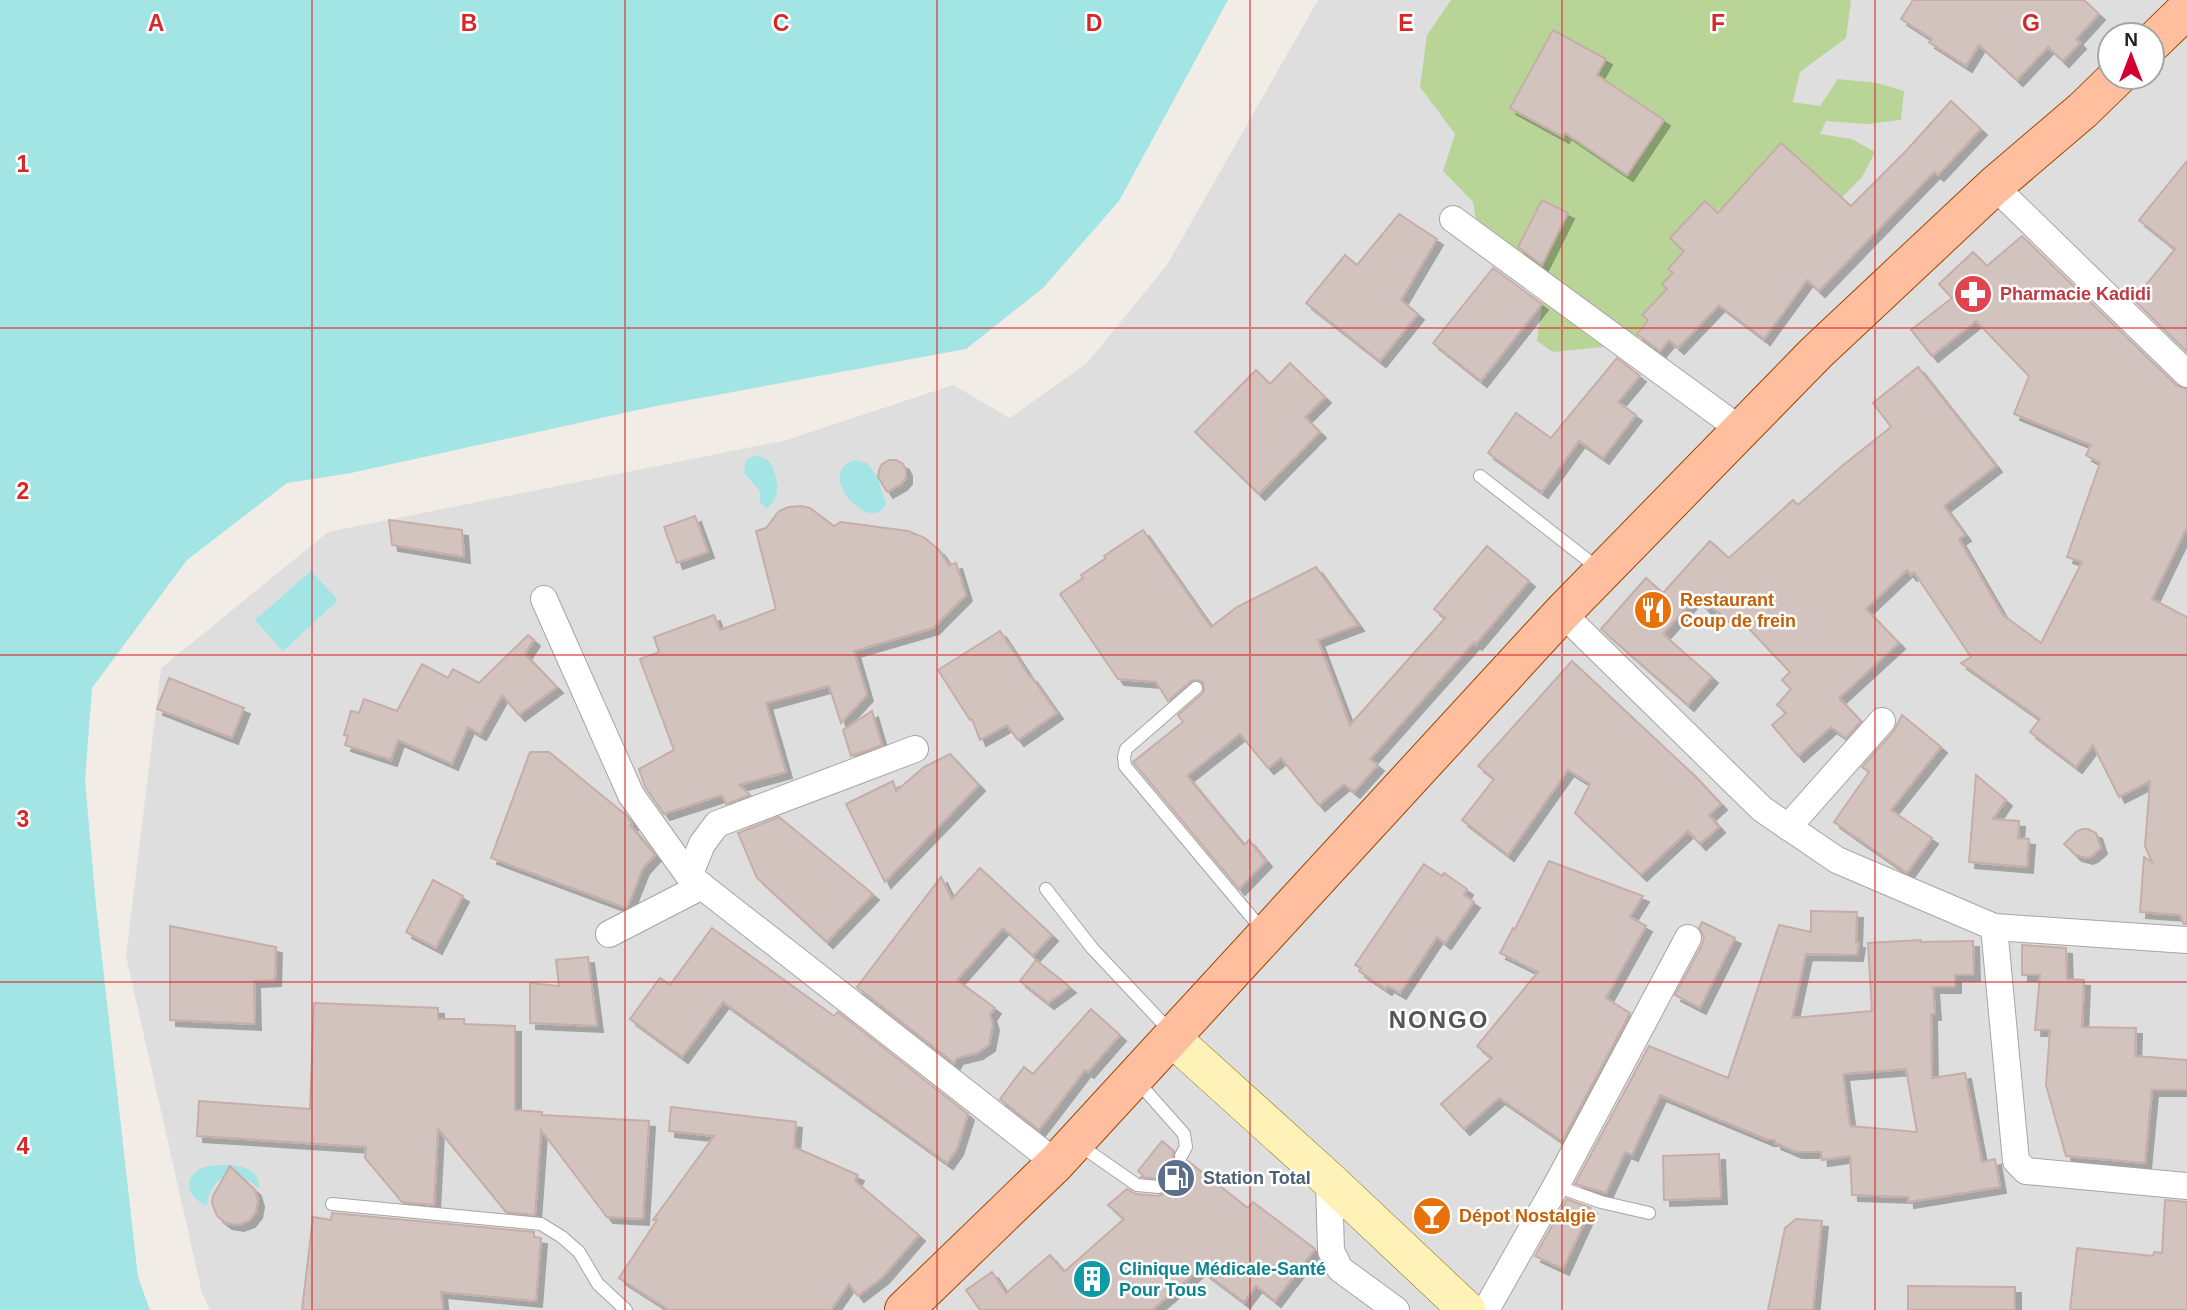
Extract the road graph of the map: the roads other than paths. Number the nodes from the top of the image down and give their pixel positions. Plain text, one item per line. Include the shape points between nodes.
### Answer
1 (2187, 9) edge
2 (2166, 29) edge
3 (2103, 91) edge
4 (1994, 186) junction
5 (1453, 219) dead end
6 (2187, 374) edge
7 (1741, 430) junction
8 (1480, 475) dead end
9 (1602, 572) junction
10 (544, 599) dead end
11 (1562, 614) junction
12 (1196, 688) dead end
13 (1882, 721) dead end
14 (915, 749) dead end
15 (1788, 827) junction
16 (696, 881) junction
17 (1046, 889) dead end
18 (1994, 927) junction
19 (608, 934) dead end
20 (1266, 935) junction
21 (1688, 939) dead end
22 (2187, 940) edge
23 (1173, 1036) junction
24 (1135, 1078) junction
25 (1066, 1153) junction
26 (1181, 1156) dead end
27 (1329, 1180) junction
28 (1556, 1186) junction
29 (2187, 1186) edge
30 (1159, 1187) dead end
31 (332, 1204) dead end
32 (1649, 1213) dead end
33 (626, 1310) edge
34 (904, 1310) edge
35 (1396, 1310) edge
36 (1467, 1310) edge
37 (1486, 1310) edge

1 - 2 main road
3 - 4 main road
4 - 6 street
4 - 7 main road
5 - 7 street
7 - 9 main road
8 - 9 lane
9 - 11 main road
10 - 16 street via 631,795
11 - 15 street via 1762,809
11 - 20 main road
12 - 20 lane via 1126,749 1125,765
13 - 15 street
14 - 16 street via 717,824 702,844
15 - 18 street via 1837,860
16 - 19 street
16 - 25 street
17 - 23 lane via 1092,948
18 - 22 street
18 - 29 street via 2016,1161 2026,1171
20 - 23 main road
21 - 28 street
23 - 24 main road
23 - 27 main road
24 - 25 main road
24 - 26 lane via 1184,1134 1186,1147
25 - 30 lane via 1137,1185
25 - 34 main road
27 - 35 street via 1331,1251 1340,1269
27 - 36 main road
28 - 32 lane
28 - 37 street
31 - 33 lane via 541,1224 579,1252 598,1284

